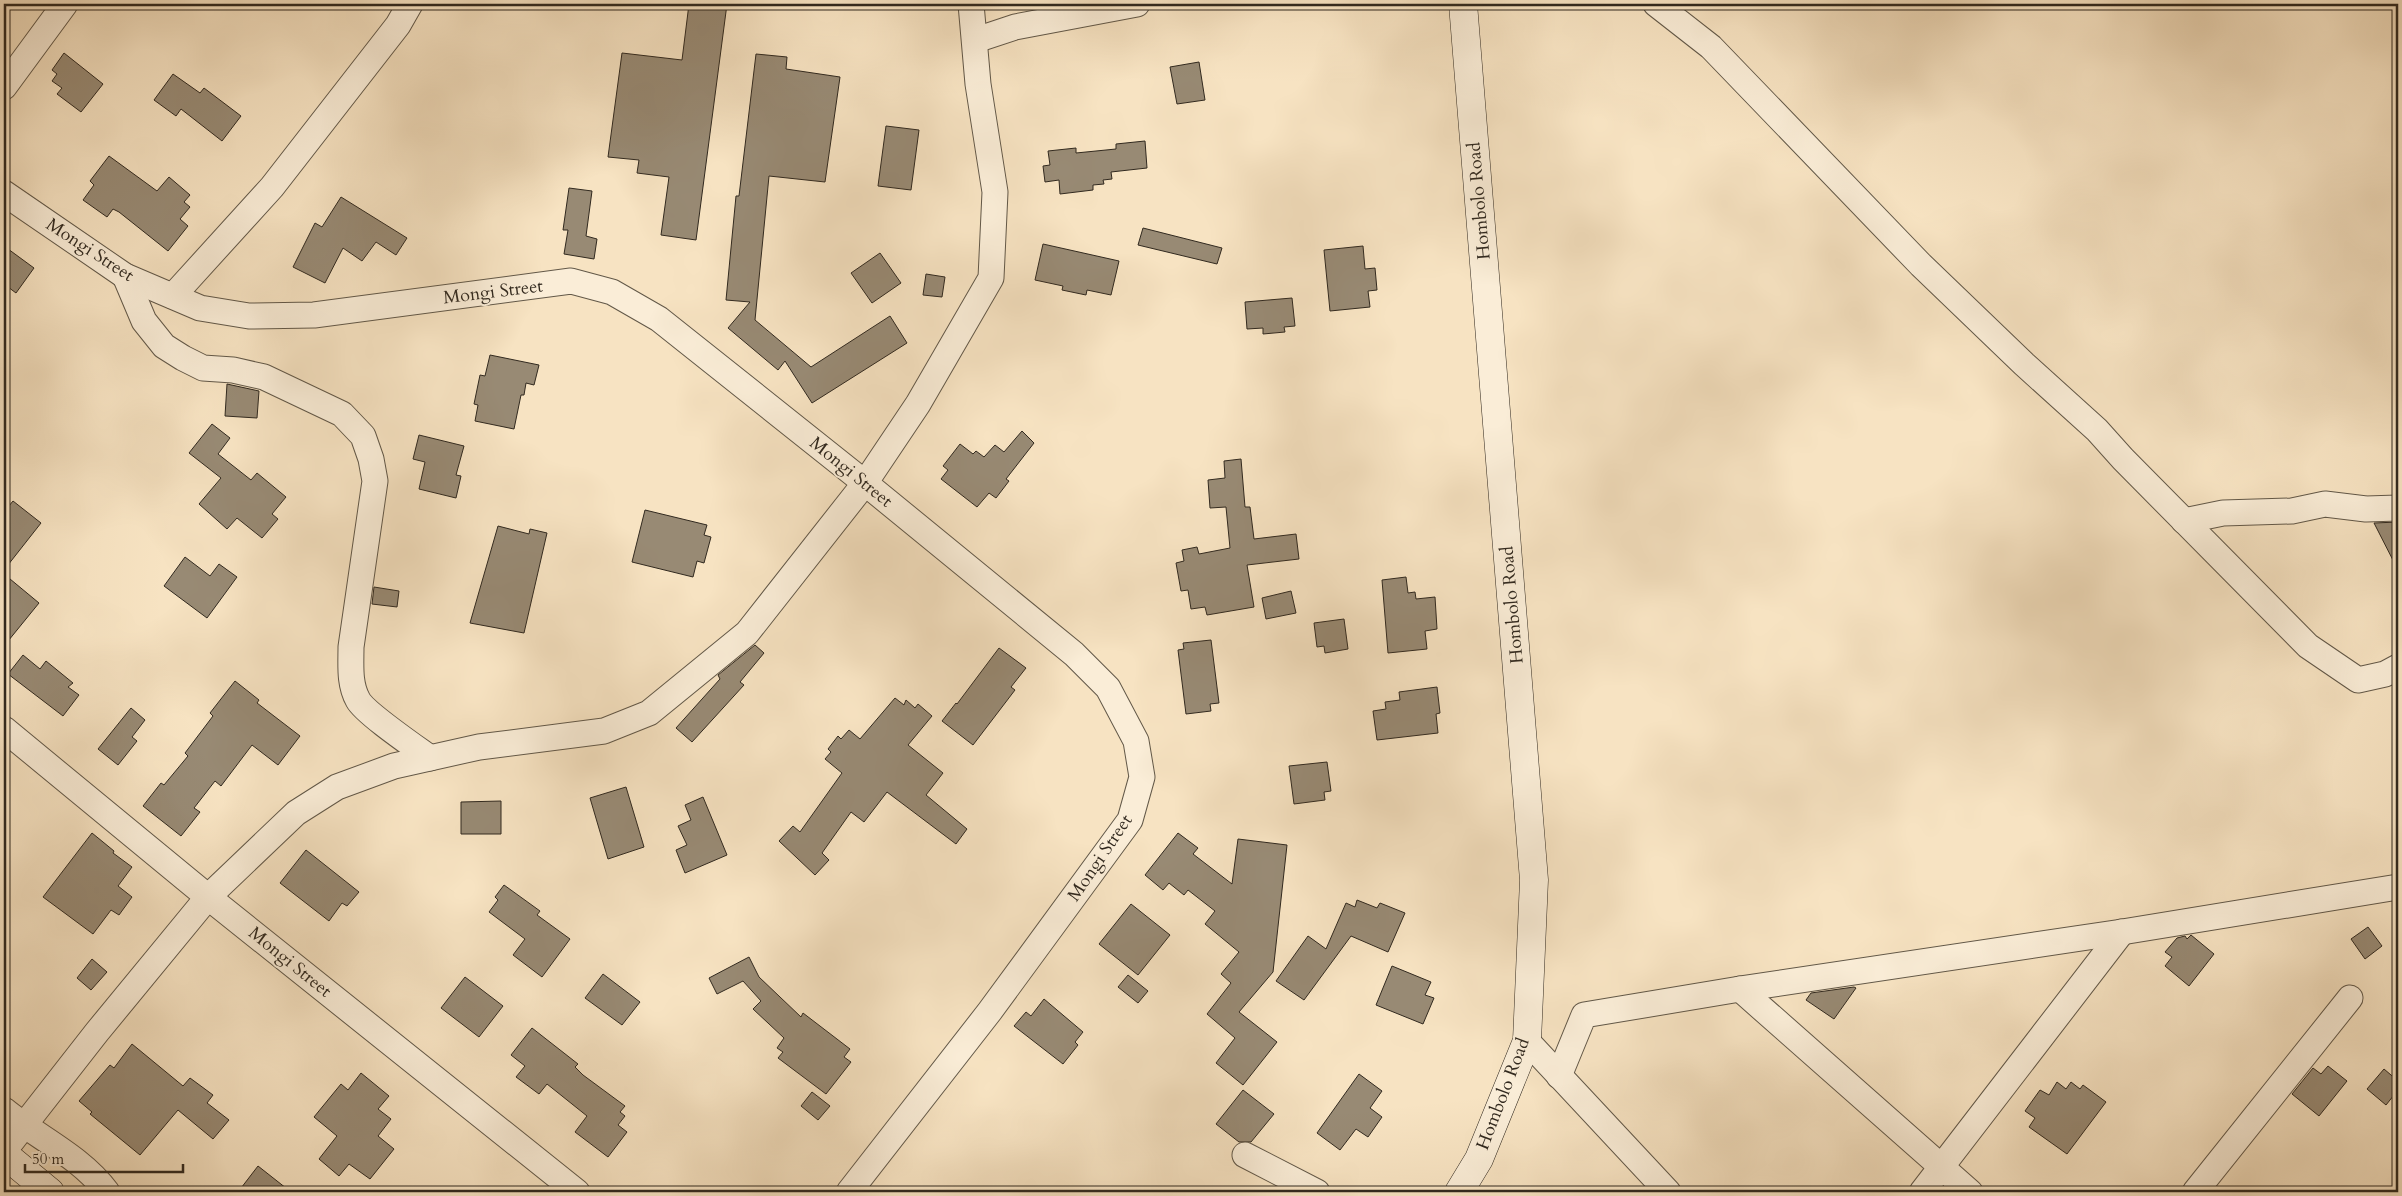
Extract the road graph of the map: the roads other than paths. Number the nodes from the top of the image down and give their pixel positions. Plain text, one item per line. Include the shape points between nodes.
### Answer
1 (64, 4) edge
2 (410, 4) edge
3 (972, 4) edge
4 (1137, 4) edge
5 (1464, 4) edge
6 (1656, 4) edge
7 (976, 40) junction
8 (4, 87) edge
9 (4, 193) edge
10 (125, 276) junction
11 (173, 296) junction
12 (865, 483) junction
13 (2398, 508) edge
14 (2184, 521) junction
15 (2398, 666) edge
16 (4, 729) edge
17 (430, 758) junction
18 (2398, 887) edge
19 (208, 897) junction
20 (2122, 932) junction
21 (1740, 989) junction
22 (2350, 998) dead end
23 (1527, 1041) junction
24 (1559, 1076) junction
25 (4, 1110) edge
26 (23, 1126) junction
27 (4, 1152) edge
28 (1245, 1155) dead end
29 (1942, 1167) junction
30 (50, 1192) edge
31 (107, 1192) edge
32 (578, 1192) edge
33 (849, 1192) edge
34 (1316, 1192) edge
35 (1459, 1192) edge
36 (1668, 1192) edge
37 (1922, 1192) edge
38 (1970, 1192) edge
39 (2195, 1192) edge

1 - 8 street
2 - 11 street via 398,25 272,187
3 - 7 street
4 - 7 street via 1015,26
5 - 23 street, Hombolo Road via 1534,880
6 - 14 street via 1711,47 1922,265 2097,430
7 - 12 street via 978,84 995,192 991,278 918,404
9 - 10 street, Mongi Street
10 - 11 street, Mongi Street
10 - 17 street via 144,321 164,346 203,368 264,377 342,414 362,436 371,458 375,481 351,647 353,688 359,702 368,711
11 - 12 street, Mongi Street via 200,308 249,316 314,315 571,282 612,292 659,319
12 - 17 street via 747,634 649,713 604,731 479,747
12 - 33 street, Mongi Street via 1074,654 1108,688 1136,741 1142,777 1130,820 1094,872
13 - 14 street via 2366,509 2325,504 2292,511 2223,513
14 - 15 street via 2315,651 2358,680 2385,674
16 - 19 street, Mongi Street
17 - 19 street via 394,766 337,787 296,813
18 - 20 street
19 - 26 street
19 - 32 street, Mongi Street
20 - 21 street
20 - 29 street
21 - 24 street via 1584,1015
21 - 29 street
22 - 39 street
23 - 24 street
23 - 35 street, Hombolo Road via 1479,1160
24 - 36 street
25 - 26 street
26 - 27 street
26 - 31 street via 83,1165
27 - 30 street
28 - 34 street
29 - 37 street
29 - 38 street

